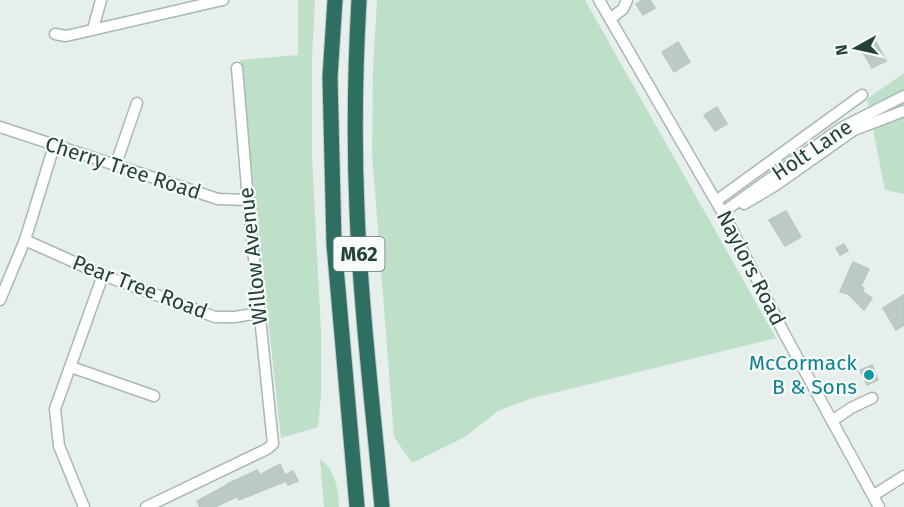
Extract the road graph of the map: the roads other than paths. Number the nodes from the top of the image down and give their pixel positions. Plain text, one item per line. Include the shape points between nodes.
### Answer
1 (101, 0) edge
2 (223, 0) edge
3 (334, 0) edge
4 (359, 0) edge
5 (599, 0) edge
6 (627, 0) edge
7 (610, 19) junction
8 (93, 29) junction
9 (55, 34) dead end
10 (237, 68) dead end
11 (862, 95) dead end
12 (904, 96) edge
13 (137, 103) dead end
14 (904, 111) edge
15 (0, 127) edge
16 (54, 146) junction
17 (116, 164) junction
18 (248, 200) junction
19 (716, 201) junction
20 (723, 212) junction
21 (25, 240) junction
22 (103, 275) junction
23 (0, 300) edge
24 (258, 313) junction
25 (71, 367) junction
26 (154, 396) dead end
27 (872, 398) dead end
28 (832, 421) junction
29 (904, 476) edge
30 (874, 495) junction
31 (84, 507) edge
32 (146, 507) edge
33 (357, 507) edge
34 (382, 507) edge
35 (879, 507) edge

1 - 8 street
2 - 8 street
3 - 33 highway, M62 via 330,77 334,244
4 - 34 highway, M62 via 357,210
5 - 7 street, Naylors Road
6 - 7 street via 623,9
7 - 19 street, Naylors Road
8 - 9 street via 66,36
10 - 18 street, Willow Avenue
11 - 19 street
12 - 20 street, Holt Lane via 841,128
13 - 17 street
14 - 20 street, Holt Lane via 854,130 776,185
15 - 16 street, Cherry Tree Road
16 - 17 street, Cherry Tree Road
16 - 21 street
17 - 18 street, Cherry Tree Road via 218,199
18 - 24 street, Willow Avenue
19 - 20 street, Naylors Road
20 - 28 street, Naylors Road
21 - 22 street, Pear Tree Road
21 - 23 street
22 - 24 street, Pear Tree Road via 215,317
22 - 25 street
24 - 32 street, Willow Avenue via 273,444
25 - 26 street
25 - 31 street via 55,409 59,446
27 - 28 street
28 - 30 street, Naylors Road
29 - 30 street
30 - 35 street, Naylors Road

